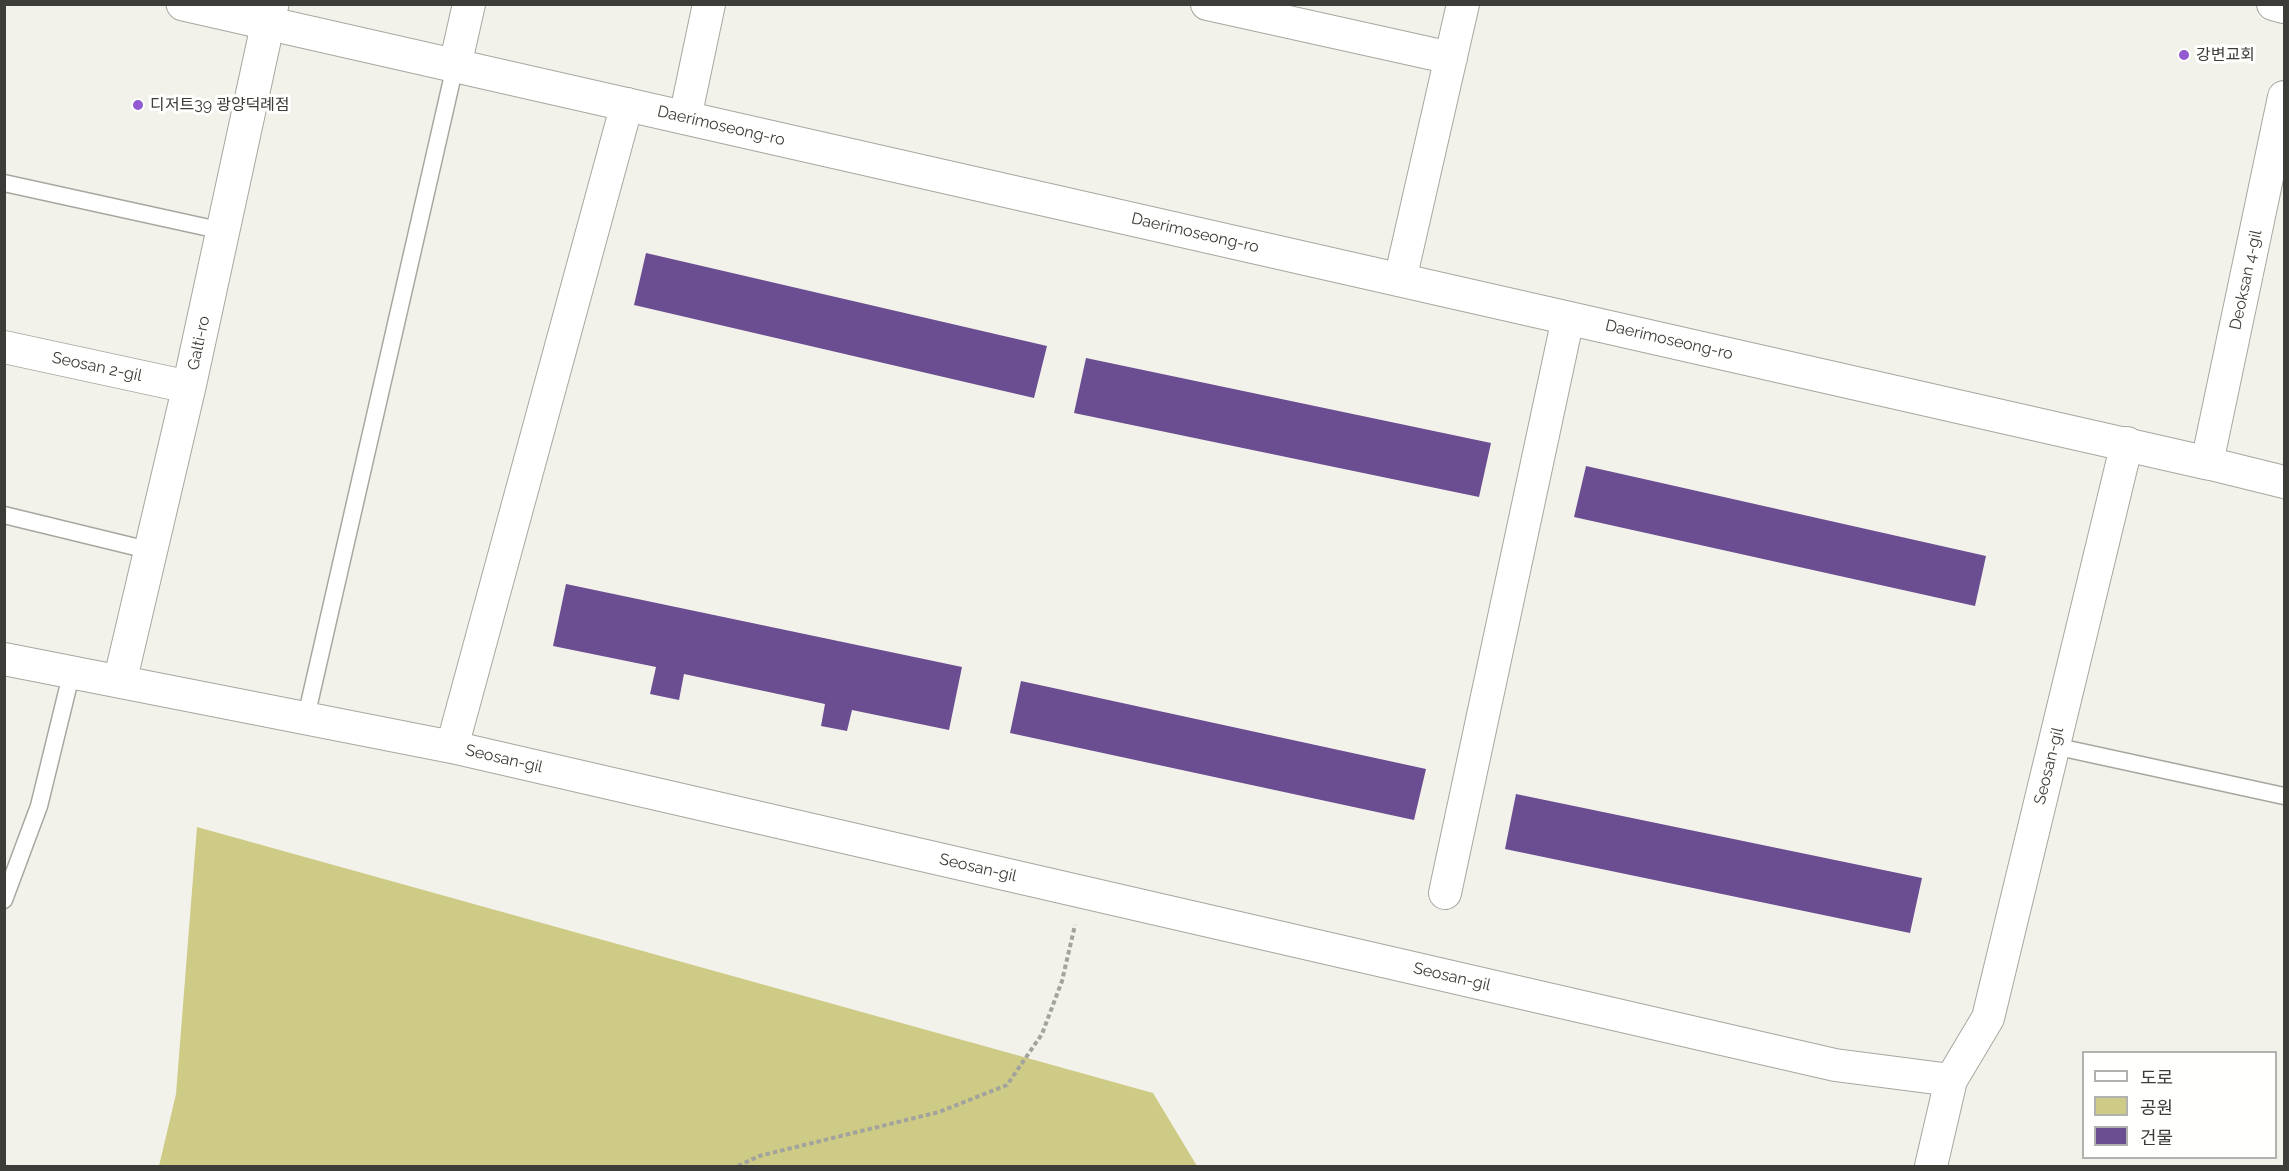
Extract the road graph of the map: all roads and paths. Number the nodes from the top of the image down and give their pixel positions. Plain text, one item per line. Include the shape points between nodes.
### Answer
1 (183, 4) edge
2 (469, 4) edge
3 (710, 4) edge
4 (1207, 4) edge
5 (1463, 4) edge
6 (2273, 4) edge
7 (2284, 7) edge
8 (270, 14) edge
9 (1451, 58) junction
10 (455, 66) junction
11 (2284, 98) edge
12 (627, 104) junction
13 (685, 118) junction
14 (4, 183) edge
15 (223, 231) junction
16 (1400, 280) junction
17 (1568, 318) junction
18 (4, 348) edge
19 (189, 387) junction
20 (2127, 443) junction
21 (2207, 463) junction
22 (2284, 482) edge
23 (4, 515) edge
24 (152, 551) junction
25 (4, 659) edge
26 (72, 671) junction
27 (120, 681) junction
28 (306, 717) junction
29 (2054, 746) junction
30 (452, 747) junction
31 (2284, 796) edge
32 (1445, 893) dead end
33 (1093, 894) junction
34 (4, 900) edge
35 (1951, 1080) junction
36 (738, 1167) edge
37 (1931, 1167) edge

1 - 8 street, Daerimoseong-ro
2 - 10 street
3 - 13 street
4 - 9 street
5 - 9 street
6 - 7 street
8 - 10 street, Daerimoseong-ro
8 - 15 street, Galti-ro
9 - 16 street
10 - 12 street, Daerimoseong-ro
10 - 28 lane
11 - 21 street, Deoksan 4-gil
12 - 13 street, Daerimoseong-ro
12 - 30 street
13 - 16 street, Daerimoseong-ro
14 - 15 lane
15 - 19 street, Galti-ro
16 - 17 street, Daerimoseong-ro
17 - 20 street, Daerimoseong-ro
17 - 32 street
18 - 19 street, Seosan 2-gil
19 - 24 street, Galti-ro
20 - 21 street, Daerimoseong-ro
20 - 29 street, Seosan-gil
21 - 22 street
23 - 24 lane
24 - 27 street, Galti-ro
25 - 26 street, Seosan-gil
26 - 27 street, Seosan-gil
26 - 34 lane via 39,806
27 - 28 street, Seosan-gil
28 - 30 street, Seosan-gil
29 - 31 lane
29 - 35 street, Seosan-gil via 1988,1017
30 - 33 street, Seosan-gil
33 - 35 street, Seosan-gil via 1835,1065
33 - 36 path via 1072,930 1062,981 1042,1034 1007,1085 939,1113 759,1156
35 - 37 street, Seosan-gil

